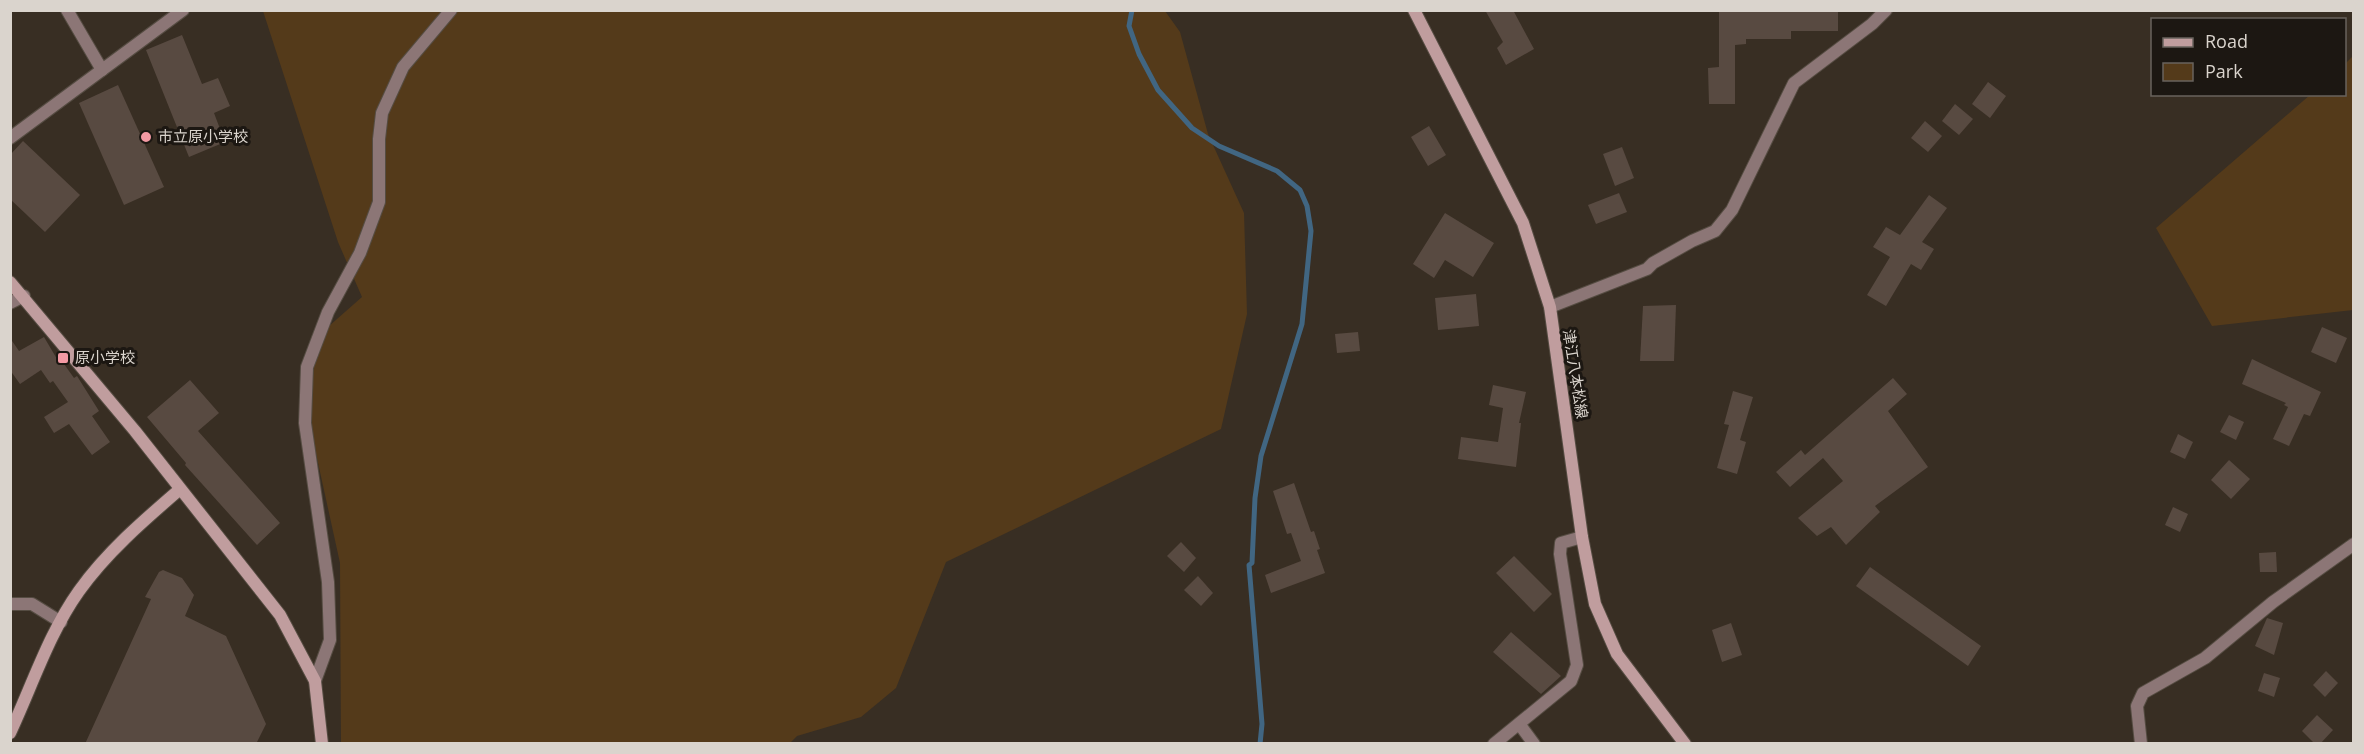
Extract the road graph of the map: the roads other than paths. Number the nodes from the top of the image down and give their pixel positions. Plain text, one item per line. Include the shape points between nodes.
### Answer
1 (67, 10) edge
2 (183, 10) edge
3 (1414, 10) edge
4 (1886, 10) edge
5 (447, 11) edge
6 (102, 69) junction
7 (10, 138) edge
8 (10, 282) edge
9 (24, 296) junction
10 (10, 303) edge
11 (1550, 307) junction
12 (179, 490) junction
13 (1582, 537) junction
14 (2354, 544) edge
15 (10, 604) edge
16 (61, 622) junction
17 (315, 681) junction
18 (1520, 725) junction
19 (10, 733) edge
20 (322, 744) edge
21 (1494, 744) edge
22 (1534, 744) edge
23 (1685, 744) edge
24 (2141, 744) edge

1 - 6 street
2 - 6 street
3 - 11 street, 津江八本松線 via 1523,223
4 - 11 street via 1794,83 1732,210 1715,231 1647,269
5 - 17 street via 403,67 382,113 379,202 307,367 305,423 328,582 330,640
6 - 7 street
8 - 9 street
9 - 10 street
9 - 12 street
11 - 13 street, 津江八本松線
12 - 16 street via 103,561 78,592
12 - 17 street via 280,615
13 - 18 street via 1561,543 1560,554 1577,665 1571,681
13 - 23 street, 津江八本松線 via 1595,604 1617,654
14 - 24 street via 2273,602 2205,658 2143,693 2137,706
15 - 16 street via 32,604
16 - 19 street
17 - 20 street
18 - 21 street
18 - 22 street

